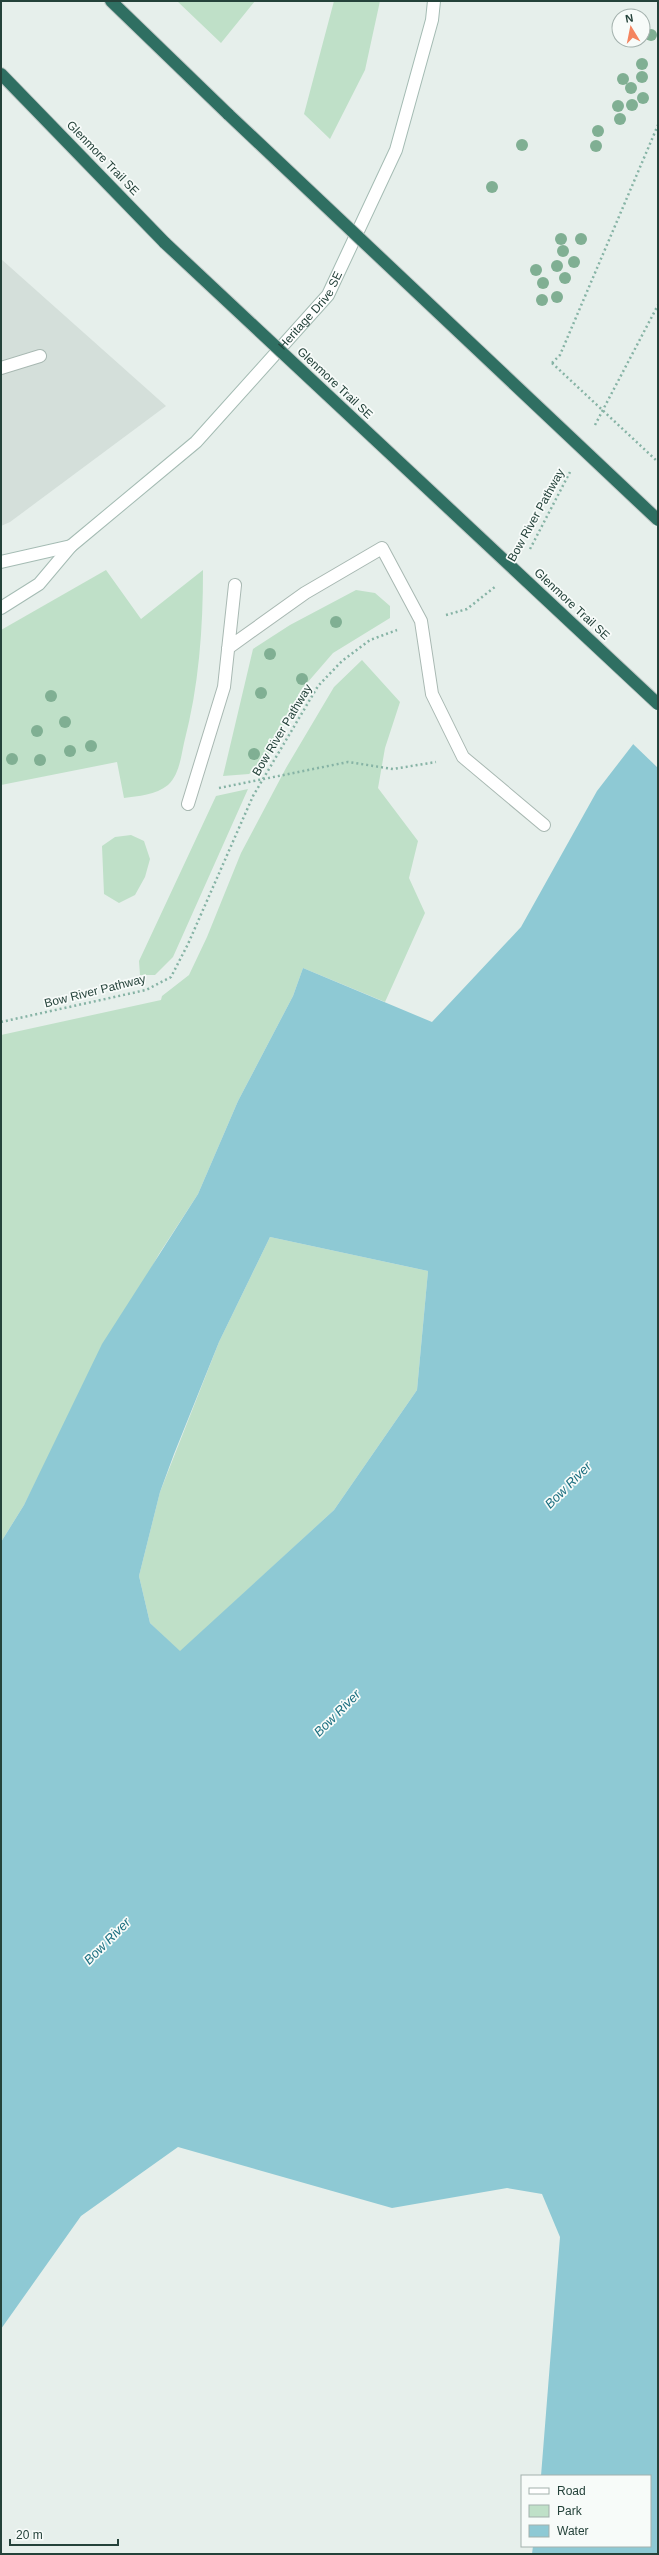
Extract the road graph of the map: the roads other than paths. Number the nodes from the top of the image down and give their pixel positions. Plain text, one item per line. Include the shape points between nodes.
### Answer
1 (111, 1) edge
2 (434, 1) edge
3 (3, 77) edge
4 (40, 356) dead end
5 (1, 368) edge
6 (658, 520) edge
7 (71, 546) junction
8 (1, 562) edge
9 (235, 585) dead end
10 (1, 608) edge
11 (228, 648) junction
12 (658, 704) edge
13 (189, 799) road end
14 (544, 825) dead end

1 - 6 highway, bridge via 228,115
2 - 7 main road, Heritage Drive SE via 432,20 396,150 328,295 196,442
3 - 12 highway, Glenmore Trail SE, bridge via 165,243
4 - 5 main road
7 - 8 main road, Heritage Drive SE
7 - 10 main road, Heritage Drive SE via 39,584
9 - 11 main road
11 - 13 main road via 224,687
11 - 14 main road via 305,593 382,548 421,622 432,694 463,757

